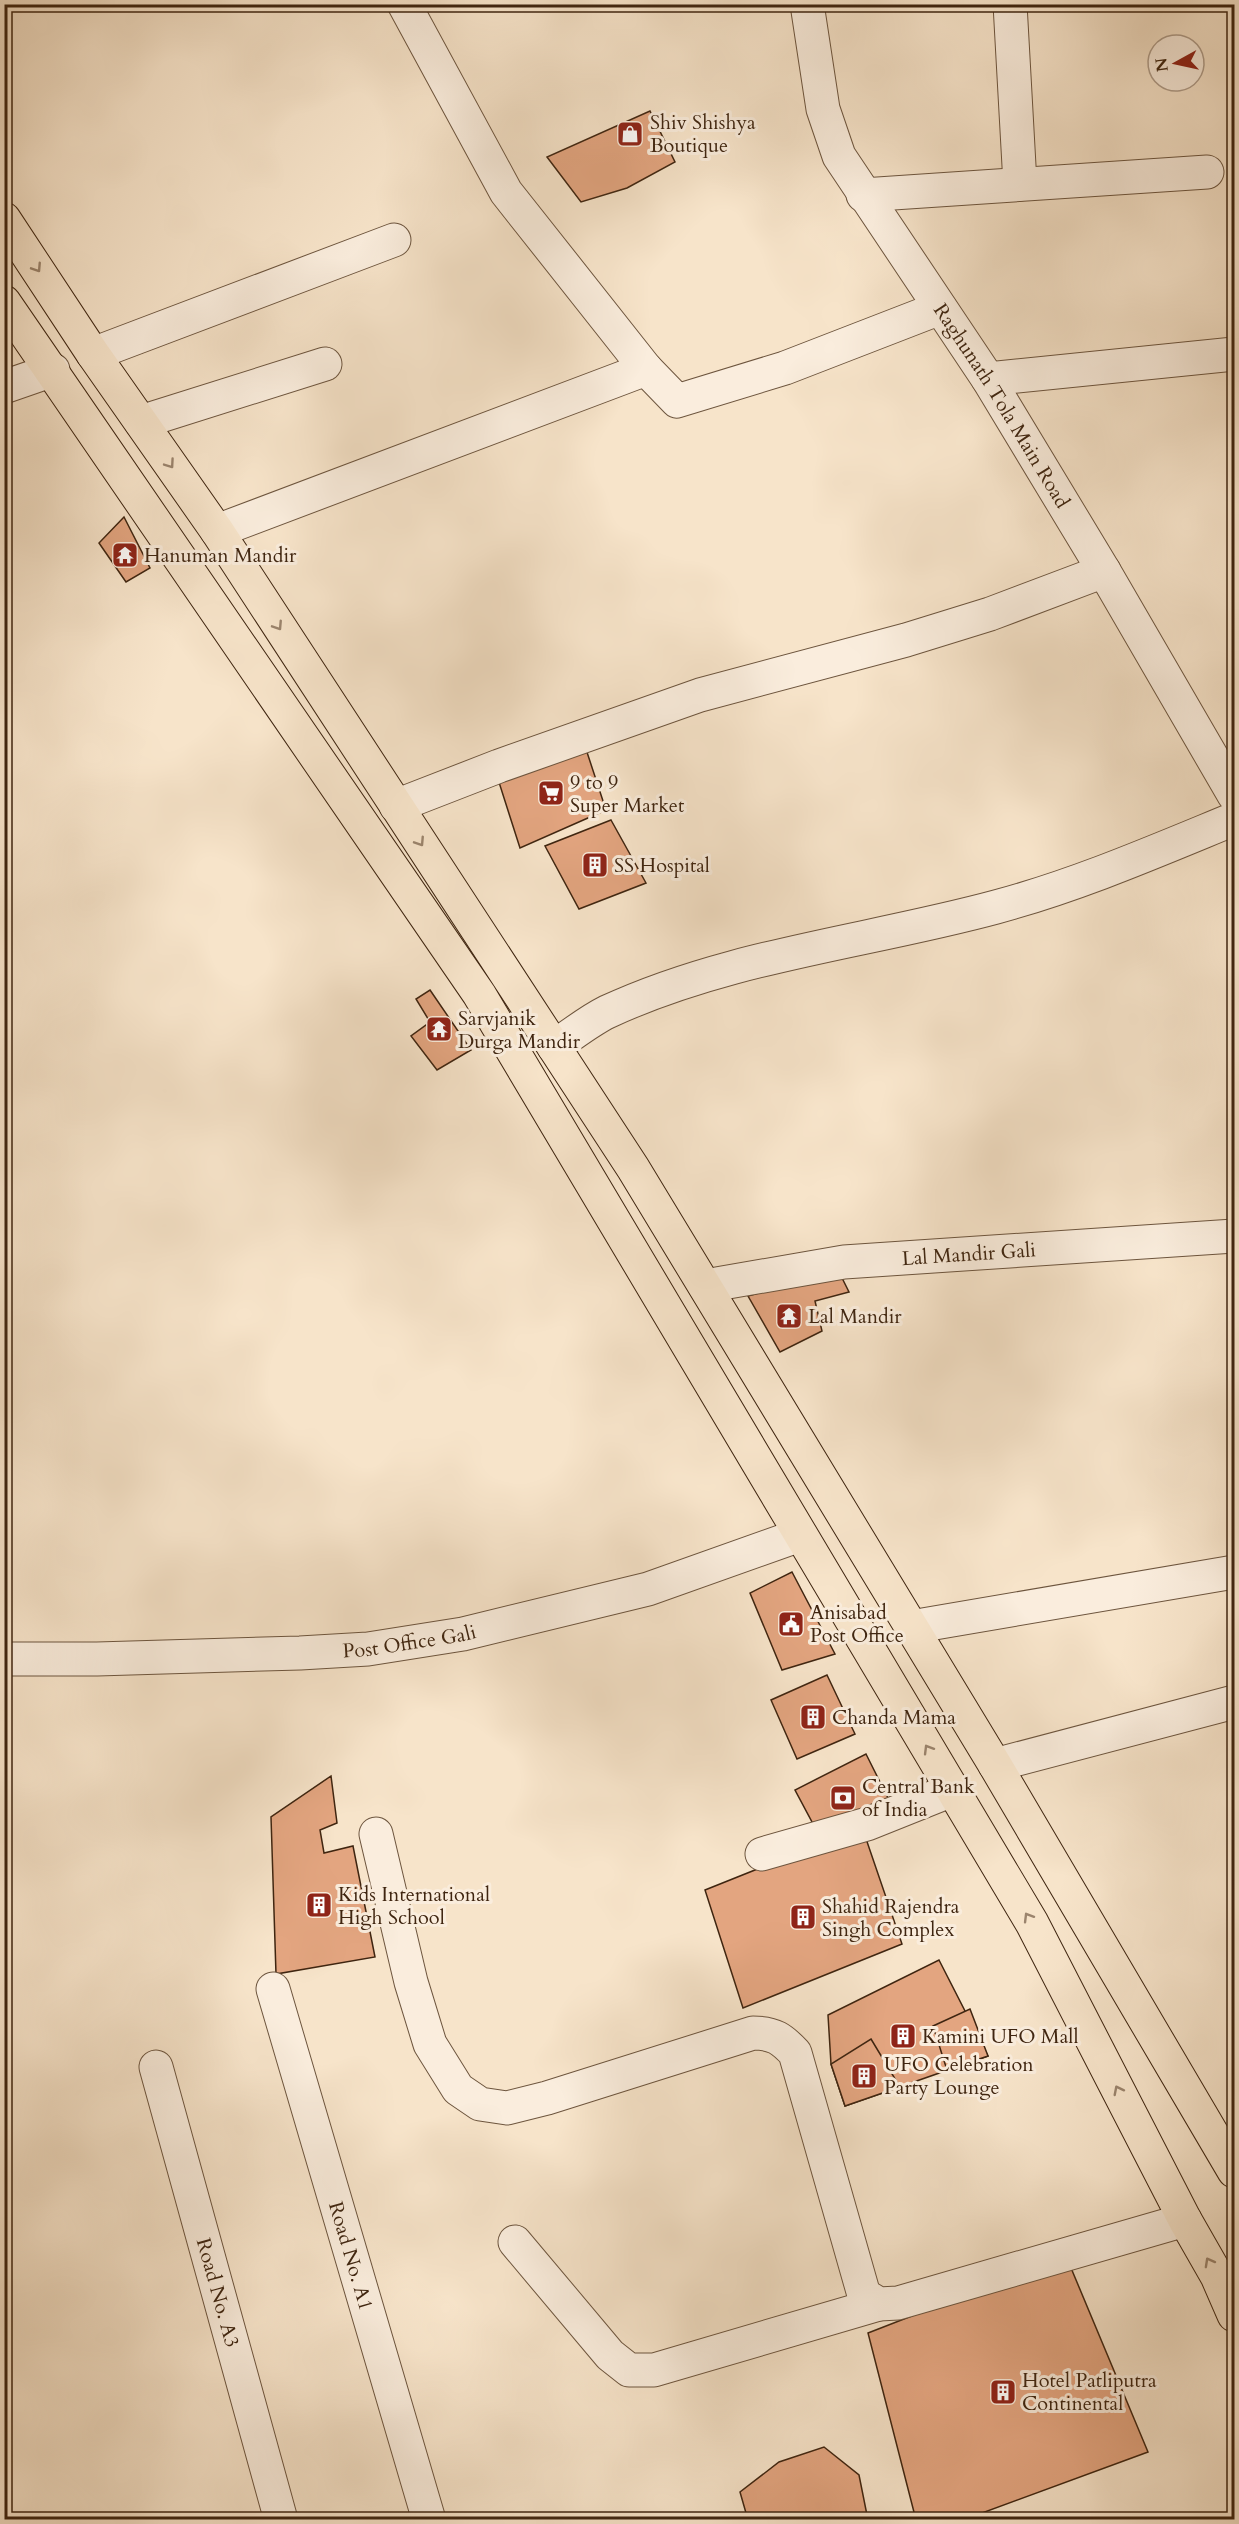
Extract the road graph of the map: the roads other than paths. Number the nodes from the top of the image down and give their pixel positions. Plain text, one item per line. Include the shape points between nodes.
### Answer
1 (404, 4) edge
2 (807, 4) edge
3 (1010, 4) edge
4 (1207, 172) dead end
5 (1020, 183) junction
6 (863, 195) junction
7 (4, 219) edge
8 (394, 240) dead end
9 (4, 302) edge
10 (940, 308) junction
11 (93, 354) junction
12 (1234, 354) edge
13 (325, 364) dead end
14 (646, 369) junction
15 (53, 370) junction
16 (988, 379) junction
17 (4, 387) edge
18 (141, 422) junction
19 (217, 531) junction
20 (1104, 571) junction
21 (1234, 795) edge
22 (396, 806) junction
23 (1234, 819) edge
24 (554, 1047) junction
25 (1234, 1236) edge
26 (705, 1286) junction
27 (800, 1535) junction
28 (1234, 1572) edge
29 (911, 1627) junction
30 (4, 1659) edge
31 (1234, 1702) edge
32 (995, 1765) junction
33 (952, 1790) junction
34 (376, 1834) dead end
35 (762, 1854) dead end
36 (273, 1989) dead end
37 (156, 2067) dead end
38 (1234, 2171) edge
39 (1185, 2220) junction
40 (515, 2242) dead end
41 (879, 2304) junction
42 (1234, 2314) edge
43 (281, 2520) edge
44 (429, 2520) edge

1 - 14 street via 506,192
2 - 6 street, Raghunath Tola Main Road via 822,109 839,156
3 - 5 street
4 - 5 street
5 - 6 street
6 - 10 street, Raghunath Tola Main Road
7 -> 11 highway
8 - 11 street
9 - 15 highway
10 - 14 street via 785,368 677,402
10 - 16 street, Raghunath Tola Main Road
11 - 18 highway
12 - 16 street
13 - 18 street
14 - 19 street
15 - 17 street
15 - 27 highway via 479,994
16 - 20 street, Raghunath Tola Main Road
18 -> 19 highway
19 -> 22 highway
20 - 21 street, Raghunath Tola Main Road
20 - 22 street via 917,637 700,694
22 -> 24 highway
23 - 24 street via 1090,876 996,907 771,958 669,989 606,1013
24 - 26 highway
25 - 26 street, Lal Mandir Gali via 844,1262
26 - 29 highway
27 - 30 street, Post Office Gali via 648,1589 463,1634 368,1649
33 -> 27 highway
28 - 29 street
29 - 32 highway
31 - 32 street
32 - 38 highway
33 - 35 street via 867,1824
39 -> 33 highway via 1032,1923
34 - 41 street via 430,2044 458,2089 480,2104 507,2108 753,2033 781,2038 795,2053 864,2295
36 - 44 street, Road No. A1
37 - 43 street, Road No. A3
39 - 41 street via 898,2303
42 -> 39 highway
40 - 41 street via 610,2355 629,2370 654,2370

